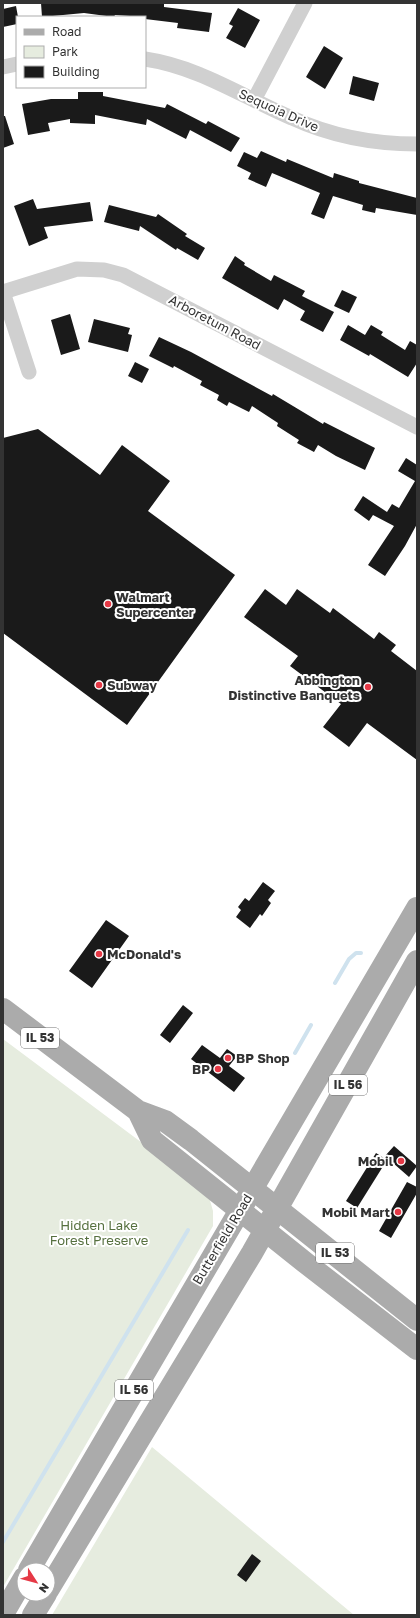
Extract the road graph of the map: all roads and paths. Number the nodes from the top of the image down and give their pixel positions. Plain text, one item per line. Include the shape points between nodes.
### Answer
1 (305, 3) edge
2 (146, 59) edge
3 (16, 64) edge
4 (3, 67) edge
5 (254, 100) junction
6 (417, 144) edge
7 (3, 292) edge
8 (29, 372) dead end
9 (417, 428) edge
10 (417, 908) edge
11 (417, 961) edge
12 (3, 1009) edge
13 (138, 1111) junction
14 (252, 1188) junction
15 (277, 1207) junction
16 (239, 1209) junction
17 (264, 1230) junction
18 (417, 1320) edge
19 (417, 1349) edge
20 (34, 1562) edge
21 (56, 1577) edge
22 (16, 1592) edge
23 (41, 1602) edge
24 (3, 1614) edge
25 (33, 1615) edge

1 - 5 street
2 - 5 street, Sequoia Drive via 199,74
3 - 4 street
5 - 6 street, Sequoia Drive via 292,118 338,134 383,143
7 - 8 street
7 - 9 street, Arboretum Road via 76,269 104,270 123,275
10 - 14 main road, Butterfield Road / IL 56
11 - 15 main road, IL 56 via 330,1118
12 - 13 main road, IL 53
13 - 14 main road, IL 53 via 166,1121
13 - 16 main road, IL 53 via 152,1140
14 - 15 main road, IL 53
14 - 16 main road, Butterfield Road / IL 56
15 - 17 main road, IL 56
15 - 18 main road, IL 53
16 - 17 main road, IL 53
16 - 20 main road, Butterfield Road / IL 56
17 - 19 main road, IL 53
17 - 21 main road, IL 56
22 - 24 main road
23 - 25 main road

